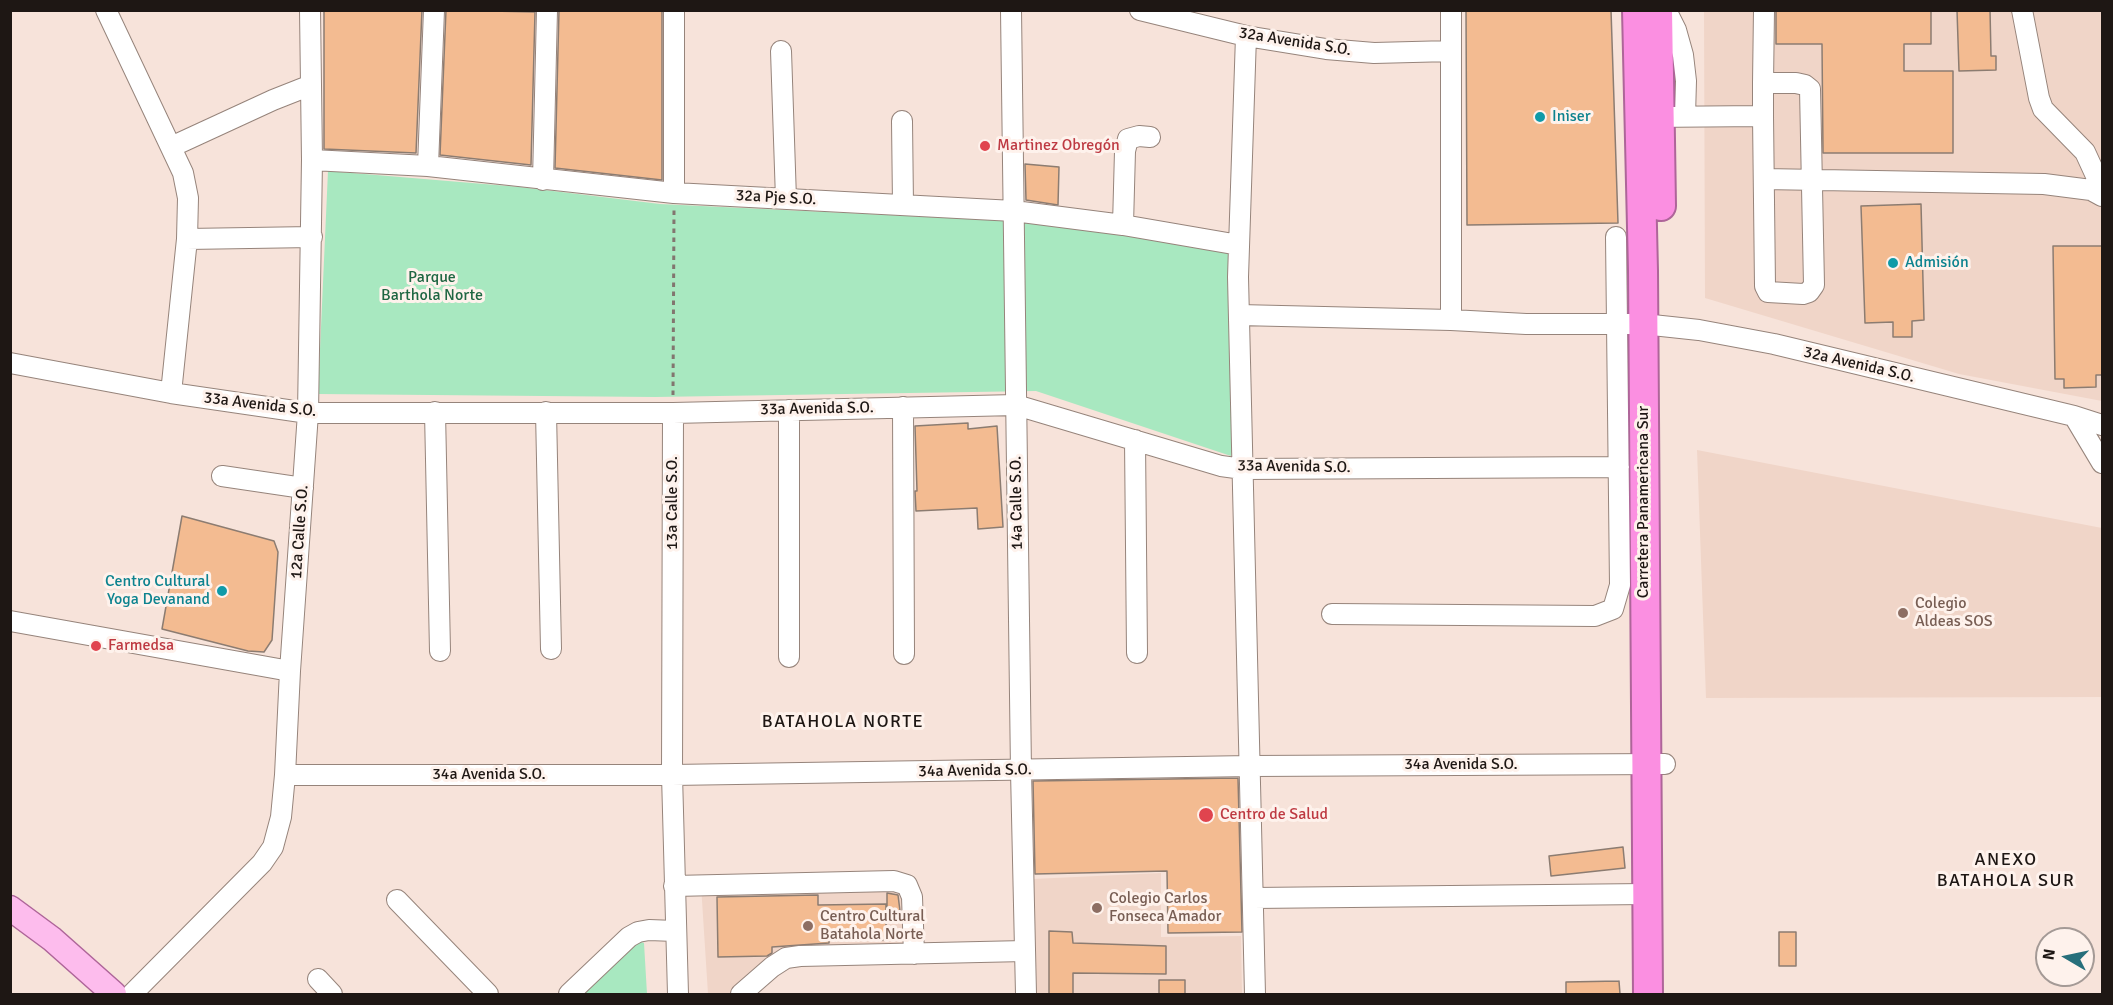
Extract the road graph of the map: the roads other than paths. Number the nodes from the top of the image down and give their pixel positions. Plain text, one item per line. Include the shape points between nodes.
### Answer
1 (106, 10) edge
2 (310, 10) edge
3 (434, 10) edge
4 (548, 10) edge
5 (674, 10) edge
6 (1011, 10) edge
7 (1140, 10) edge
8 (1451, 10) edge
9 (1637, 10) edge
10 (1658, 10) edge
11 (1666, 10) edge
12 (1764, 10) edge
13 (2022, 10) edge
14 (1246, 36) junction
15 (781, 51) dead end
16 (1451, 51) junction
17 (1763, 83) junction
18 (311, 85) junction
19 (1661, 116) junction
20 (1763, 116) junction
21 (902, 121) dead end
22 (1150, 137) dead end
23 (171, 147) junction
24 (312, 160) junction
25 (428, 166) junction
26 (1764, 179) junction
27 (543, 180) junction
28 (1812, 180) junction
29 (2103, 189) edge
30 (674, 193) junction
31 (2103, 196) edge
32 (786, 199) junction
33 (903, 205) junction
34 (1014, 211) junction
35 (1123, 225) junction
36 (312, 237) junction
37 (1616, 237) dead end
38 (187, 239) junction
39 (1239, 245) junction
40 (1239, 315) junction
41 (1451, 320) junction
42 (1640, 324) junction
43 (10, 363) edge
44 (171, 393) junction
45 (1016, 405) junction
46 (903, 407) junction
47 (789, 410) junction
48 (546, 411) junction
49 (435, 412) junction
50 (308, 413) junction
51 (673, 413) junction
52 (2074, 416) junction
53 (2103, 425) edge
54 (1135, 440) junction
55 (2103, 463) edge
56 (1619, 467) junction
57 (1244, 469) junction
58 (222, 476) dead end
59 (303, 488) junction
60 (1332, 614) dead end
61 (10, 621) edge
62 (551, 650) dead end
63 (440, 651) dead end
64 (1137, 652) dead end
65 (904, 654) dead end
66 (789, 657) dead end
67 (290, 671) junction
68 (1656, 764) junction
69 (1251, 766) junction
70 (1021, 771) junction
71 (285, 775) junction
72 (672, 775) junction
73 (674, 886) junction
74 (1647, 894) junction
75 (1253, 898) junction
76 (397, 900) dead end
77 (10, 908) edge
78 (675, 931) junction
79 (1025, 951) junction
80 (914, 954) junction
81 (318, 979) dead end
82 (114, 994) edge
83 (132, 994) edge
84 (332, 994) edge
85 (488, 994) edge
86 (569, 994) edge
87 (678, 994) edge
88 (741, 994) edge
89 (1026, 994) edge
90 (1255, 994) edge
91 (1647, 994) edge
92 (1665, 994) edge

1 - 23 street
2 - 18 street, 12a Calle S.O.
3 - 25 street
4 - 27 street
5 - 30 street
6 - 34 street, 14a Calle S.O.
7 - 14 street, 32a Avenida S.O.
8 - 16 street
9 - 19 highway, Carretera Panamericana Sur
10 - 19 highway, Carretera Panamericana Sur
11 - 19 street via 1676,30 1686,81
12 - 17 street
13 - 29 street via 2043,109 2085,152
14 - 16 street, 32a Avenida S.O. via 1326,50
14 - 39 street
15 - 32 street
16 - 41 street
17 - 20 street
17 - 28 street via 1796,83 1810,89
18 - 23 street
18 - 24 street, 12a Calle S.O.
19 - 20 street
19 - 42 highway, Carretera Panamericana Sur
20 - 26 street
21 - 33 street
22 - 35 street via 1128,139
23 - 38 street via 183,173 188,198
24 - 25 street, 32a Pje S.O.
24 - 36 street, 12a Calle S.O.
25 - 27 street, 32a Pje S.O.
26 - 28 street
26 - 28 street via 1765,285 1768,292 1803,294 1815,285
27 - 30 street, 32a Pje S.O.
28 - 31 street via 2044,184 2091,190
30 - 32 street, 32a Pje S.O.
32 - 33 street, 32a Pje S.O.
33 - 34 street, 32a Pje S.O.
34 - 35 street, 32a Pje S.O.
34 - 45 street, 14a Calle S.O.
35 - 39 street, 32a Pje S.O.
36 - 38 street
36 - 50 street, 12a Calle S.O.
37 - 42 street
38 - 44 street
39 - 40 street
40 - 41 street, 32a Avenida S.O.
40 - 57 street
41 - 42 street, 32a Avenida S.O.
42 - 52 street, 32a Avenida S.O. via 1774,344
42 - 56 street
42 - 68 highway, Carretera Panamericana Sur
43 - 44 street, 33a Avenida S.O.
44 - 50 street, 33a Avenida S.O.
45 - 46 street, 33a Avenida S.O.
45 - 54 street, 33a Avenida S.O.
45 - 70 street, 14a Calle S.O.
46 - 47 street, 33a Avenida S.O.
46 - 65 street
47 - 51 street, 33a Avenida S.O.
47 - 66 street
48 - 49 street, 33a Avenida S.O.
48 - 51 street, 33a Avenida S.O.
48 - 62 street
49 - 50 street, 33a Avenida S.O.
49 - 63 street
50 - 59 street, 12a Calle S.O.
51 - 72 street, 13a Calle S.O.
52 - 53 street, 32a Avenida S.O.
52 - 55 street
54 - 57 street, 33a Avenida S.O. via 1221,466
54 - 64 street
56 - 57 street, 33a Avenida S.O.
56 - 60 street via 1620,585 1614,609 1595,616
57 - 69 street
58 - 59 street
59 - 67 street, 12a Calle S.O.
61 - 67 street
67 - 71 street, 12a Calle S.O.
68 - 69 street, 34a Avenida S.O.
68 - 74 highway, Carretera Panamericana Sur
68 - 92 highway, Carretera Panamericana Sur
69 - 70 street, 34a Avenida S.O.
69 - 75 street
70 - 72 street, 34a Avenida S.O.
70 - 79 street, 14a Calle S.O.
71 - 72 street, 34a Avenida S.O.
71 - 83 street, 12a Calle S.O. via 273,847 262,863
72 - 73 street, 13a Calle S.O.
73 - 78 street, 13a Calle S.O.
73 - 80 street via 894,881 907,885 912,897
74 - 75 street
74 - 91 highway, Carretera Panamericana Sur
75 - 90 street
76 - 85 street
77 - 82 main road
78 - 86 street via 649,930 628,937
78 - 87 street, 13a Calle S.O.
79 - 80 street
79 - 89 street, 14a Calle S.O.
80 - 88 street via 786,958
81 - 84 street

